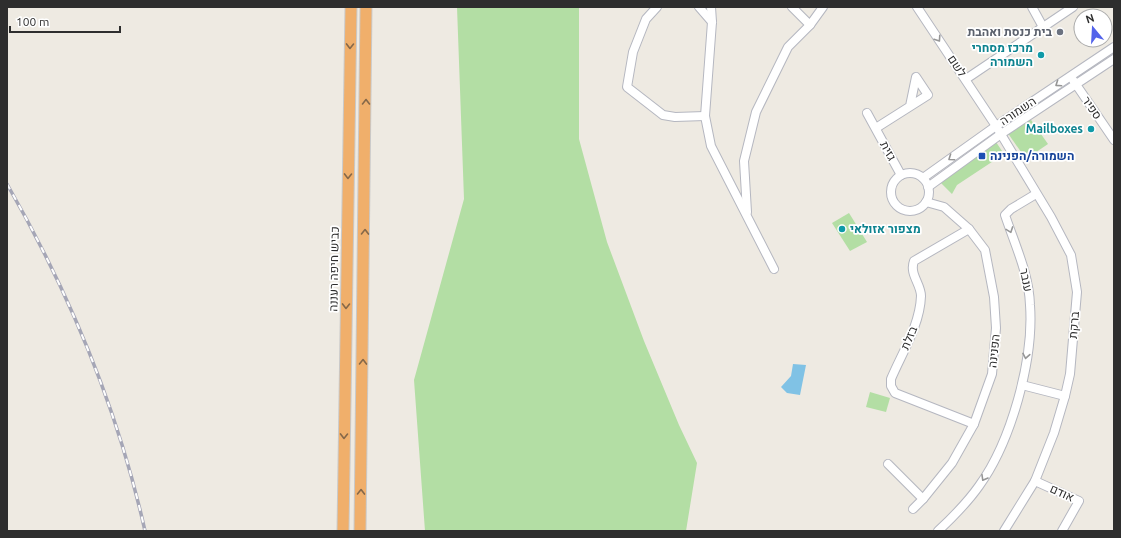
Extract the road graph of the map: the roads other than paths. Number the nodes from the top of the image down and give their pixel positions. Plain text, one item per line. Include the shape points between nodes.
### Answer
1 (351, 7) edge
2 (366, 7) edge
3 (657, 7) edge
4 (699, 7) edge
5 (711, 7) edge
6 (792, 7) edge
7 (823, 7) edge
8 (916, 7) edge
9 (1032, 7) edge
10 (1073, 7) edge
11 (712, 22) junction
12 (810, 25) junction
13 (1043, 27) junction
14 (1114, 47) edge
15 (1114, 58) edge
16 (1070, 76) junction
17 (965, 77) junction
18 (1075, 84) junction
19 (910, 106) dead end
20 (867, 113) dead end
21 (705, 116) junction
22 (996, 126) junction
23 (876, 128) junction
24 (1001, 134) junction
25 (1114, 140) edge
26 (901, 175) junction
27 (923, 178) junction
28 (928, 186) junction
29 (1036, 194) junction
30 (926, 202) junction
31 (747, 214) junction
32 (969, 228) junction
33 (774, 269) dead end
34 (1022, 385) junction
35 (1065, 396) junction
36 (974, 424) junction
37 (888, 464) dead end
38 (1035, 481) junction
39 (923, 499) junction
40 (913, 509) dead end
41 (343, 531) edge
42 (360, 531) edge
43 (938, 531) edge
44 (1004, 531) edge
45 (1062, 531) edge

1 -> 41 highway, כביש חיפה רעננה
42 -> 2 highway
3 - 21 street via 646,19 633,52 627,87 663,115
4 - 11 street
5 - 11 street
6 - 12 street
7 - 12 street
8 -> 17 street, לשם
9 - 13 street
10 - 13 street
11 - 21 street
12 - 31 street via 788,47 756,112 744,161
13 - 17 street
14 - 16 street, השמורה
15 - 18 street, השמורה
16 - 18 street, ספיר
16 -> 22 street, השמורה
17 - 22 street, לשם
18 - 24 street, השמורה
18 - 25 street, ספיר
19 - 23 street, גזית
20 - 23 street, גזית
21 - 31 street via 711,146
22 - 24 street, ברקת
22 -> 27 street, השמורה
23 - 26 street, גזית
24 - 28 street, השמורה
24 - 29 street, ברקת
26 - 27 street via 914,173
26 - 30 street via 894,181 891,189 896,204 911,211 922,207
27 - 28 street
28 - 30 street via 929,195
29 -> 34 street, ענבר via 1005,215 1023,265 1030,305 1029,340
29 - 35 street, ברקת via 1071,255 1078,292 1070,374
30 - 32 street, הפנינה via 944,207
31 - 33 street
32 - 36 street, הפנינה via 985,250 994,297 996,328 992,374
32 - 36 street, בזלת via 914,261 911,267 921,295 919,310 891,379 891,386 895,394
34 - 35 street
34 -> 43 street, ענבר via 1002,447 980,485 961,509
35 - 38 street, ברקת
36 - 39 street, הפנינה via 952,462
37 - 39 street
38 - 44 street, ברקת
38 - 45 street, אודם via 1078,501
39 - 40 street, הפנינה

